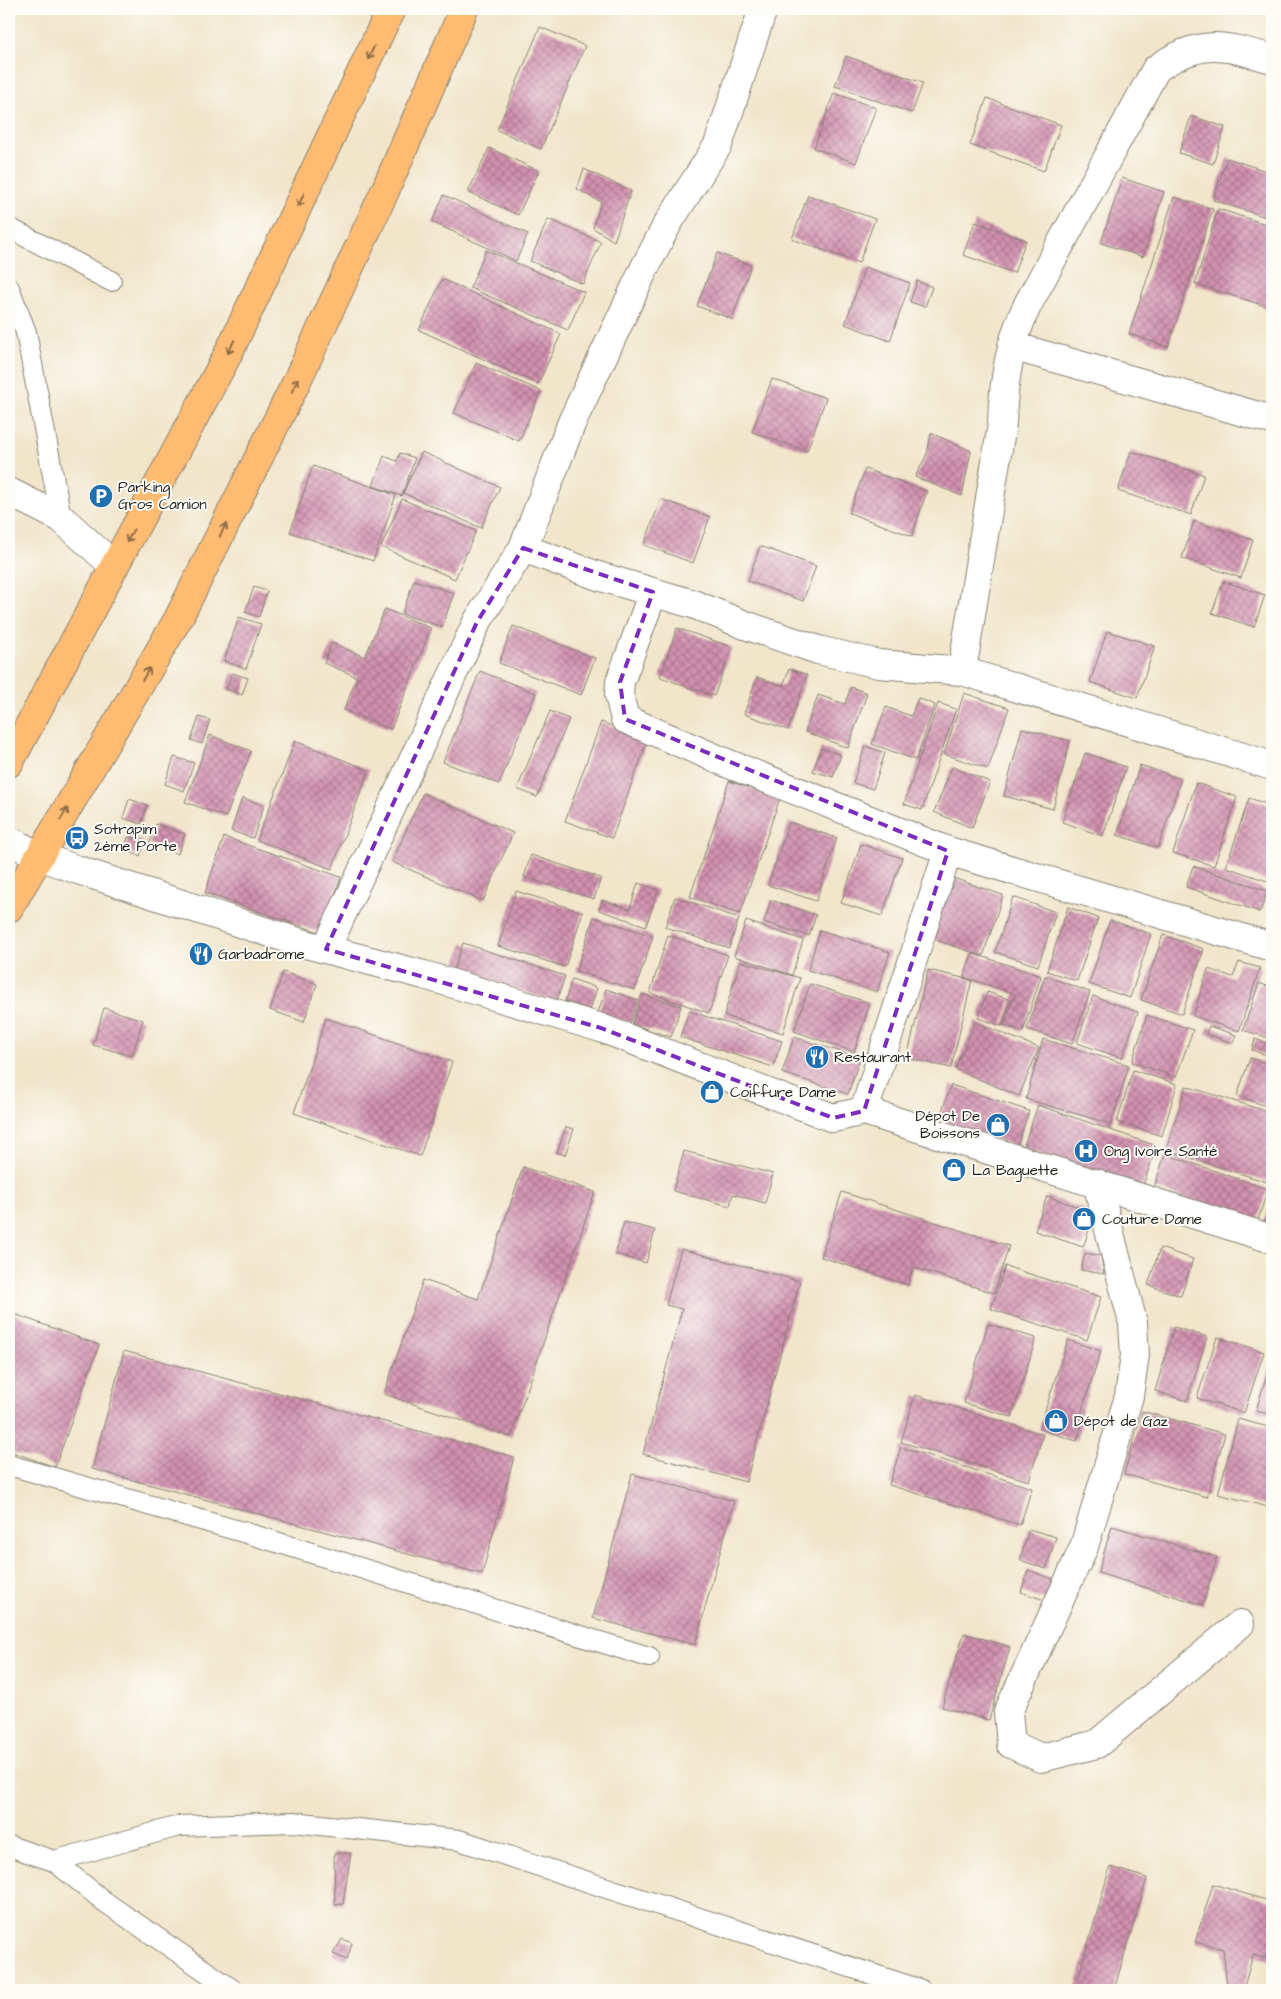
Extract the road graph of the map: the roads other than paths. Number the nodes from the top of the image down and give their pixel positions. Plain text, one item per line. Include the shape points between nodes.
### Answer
1 (390, 9) edge
2 (464, 9) edge
3 (763, 9) edge
4 (1272, 59) edge
5 (9, 228) edge
6 (111, 281) dead end
7 (9, 288) edge
8 (1012, 346) junction
9 (1272, 420) edge
10 (9, 492) edge
11 (61, 518) junction
12 (523, 548) junction
13 (114, 566) junction
14 (653, 592) junction
15 (962, 671) junction
16 (9, 762) edge
17 (1272, 766) edge
18 (9, 840) edge
19 (948, 851) junction
20 (39, 856) junction
21 (9, 908) edge
22 (1272, 947) edge
23 (326, 949) junction
24 (864, 1111) junction
25 (1097, 1183) junction
26 (1272, 1239) edge
27 (9, 1465) edge
28 (1240, 1624) dead end
29 (649, 1657) dead end
30 (9, 1846) edge
31 (54, 1861) junction
32 (901, 1987) edge
33 (233, 1990) edge
34 (921, 1990) edge

1 -> 13 main road via 227,356
20 -> 2 main road via 178,619 295,385
3 - 12 street via 718,145 668,223 645,267 572,422
4 - 8 street via 1234,48 1208,46 1173,56 1156,69 1032,296
5 - 6 lane
7 - 11 lane via 26,332
8 - 9 street
8 - 15 street
10 - 11 street
11 - 13 street
12 - 14 street
12 - 23 street via 477,622
13 - 16 main road
14 - 15 street via 818,650 879,664
14 - 19 street via 620,682 619,695 625,720
15 - 17 street
18 - 20 street
19 - 22 street
19 - 24 street
20 - 21 main road
20 - 23 street
23 - 24 street via 601,1028 833,1118
24 - 25 street
25 - 26 street
25 - 28 street via 1133,1323 1133,1371 1129,1396 1084,1547 1008,1712 1011,1744 1041,1758 1097,1744
27 - 29 lane via 260,1537
30 - 31 lane
31 - 32 lane via 179,1826 293,1822 459,1840
31 - 33 lane via 105,1902
32 - 34 lane

